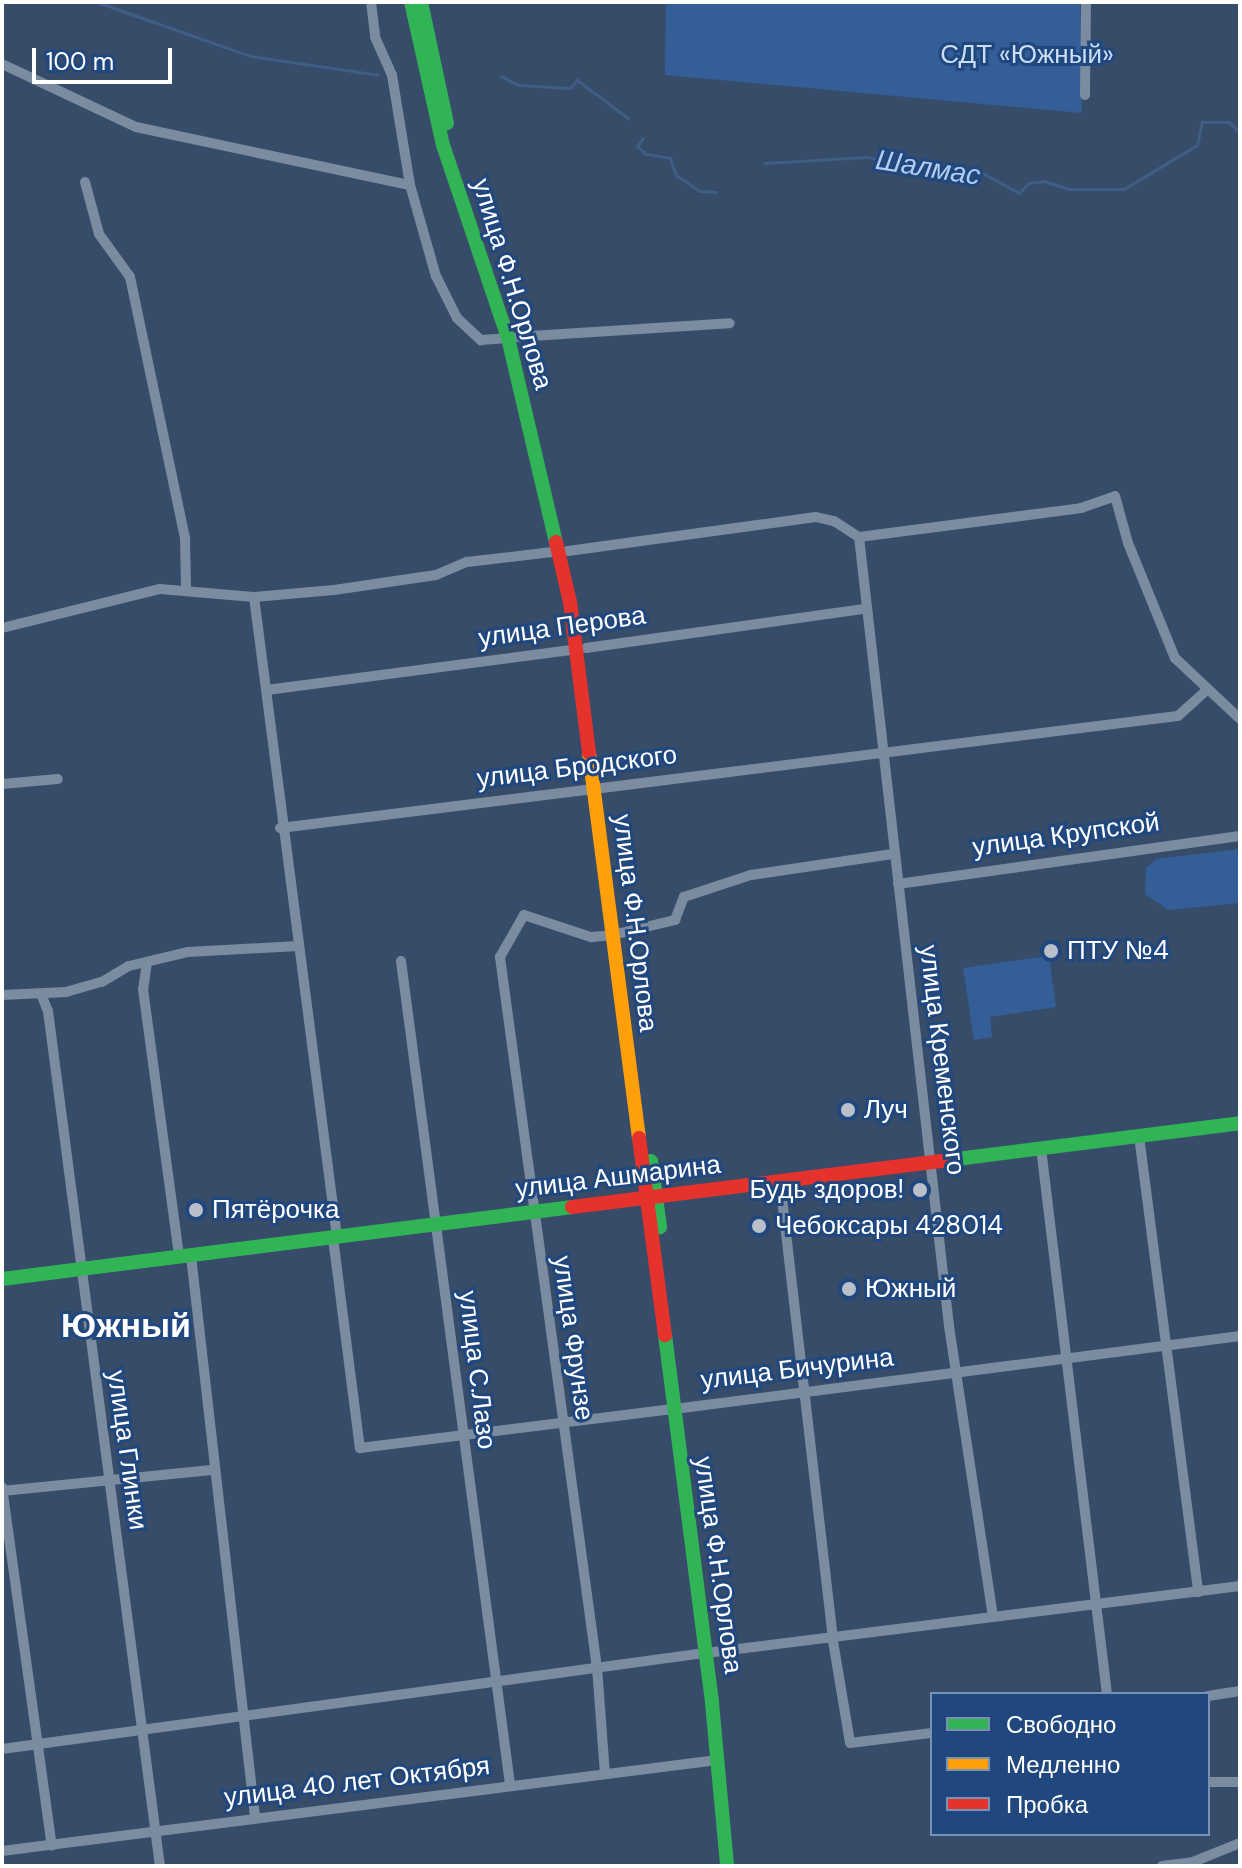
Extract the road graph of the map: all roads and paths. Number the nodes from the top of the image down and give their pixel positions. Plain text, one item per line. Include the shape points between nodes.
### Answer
1 (371, 2) edge
2 (411, 2) edge
3 (421, 2) edge
4 (1086, 2) edge
5 (2, 64) edge
6 (1085, 95) dead end
7 (85, 182) dead end
8 (410, 185) junction
9 (730, 323) dead end
10 (512, 337) junction
11 (859, 537) junction
12 (564, 551) junction
13 (186, 588) junction
14 (254, 597) junction
15 (864, 609) junction
16 (2, 628) edge
17 (582, 649) junction
18 (267, 690) junction
19 (1207, 690) junction
20 (1240, 719) edge
21 (881, 752) junction
22 (58, 779) dead end
23 (2, 784) edge
24 (598, 788) junction
25 (280, 828) junction
26 (1240, 836) edge
27 (894, 854) junction
28 (898, 884) junction
29 (617, 934) junction
30 (298, 946) junction
31 (401, 961) dead end
32 (147, 962) junction
33 (41, 994) junction
34 (2, 995) edge
35 (1240, 1123) edge
36 (1139, 1136) junction
37 (1041, 1148) junction
38 (932, 1162) junction
39 (780, 1181) junction
40 (651, 1197) junction
41 (533, 1212) junction
42 (436, 1225) junction
43 (335, 1237) junction
44 (185, 1256) junction
45 (79, 1270) junction
46 (2, 1279) edge
47 (1240, 1336) edge
48 (1167, 1346) junction
49 (1066, 1358) junction
50 (958, 1374) junction
51 (806, 1390) junction
52 (677, 1408) junction
53 (564, 1424) junction
54 (464, 1435) junction
55 (214, 1470) junction
56 (109, 1482) junction
57 (2, 1490) edge
58 (1240, 1586) edge
59 (1198, 1592) junction
60 (1096, 1606) junction
61 (993, 1617) junction
62 (833, 1641) junction
63 (709, 1652) junction
64 (597, 1668) junction
65 (493, 1681) junction
66 (1240, 1691) edge
67 (1107, 1692) edge
68 (1210, 1696) edge
69 (243, 1716) junction
70 (144, 1728) junction
71 (930, 1733) edge
72 (41, 1743) junction
73 (2, 1749) edge
74 (717, 1760) junction
75 (605, 1774) junction
76 (1210, 1782) edge
77 (1240, 1782) edge
78 (510, 1785) junction
79 (255, 1817) junction
80 (154, 1830) junction
81 (1240, 1843) edge
82 (52, 1846) junction
83 (2, 1851) edge
84 (1193, 1864) edge
85 (160, 1866) edge
86 (727, 1866) edge
87 (736, 1866) edge
88 (1162, 1866) edge

1 - 8 street via 375,37 392,75
2 - 10 street, улица Ф.Н.Орлова via 443,145
3 - 10 street, улица Ф.Н.Орлова via 448,128
4 - 6 street
5 - 8 street via 136,127
7 - 13 street via 99,234 130,277 185,539
8 - 10 street via 426,251 447,303 481,340
9 - 10 street
10 - 12 street, улица Ф.Н.Орлова
11 - 12 street via 816,517
11 - 15 street, улица Кременского
11 - 19 street via 1081,508 1115,496 1128,543 1175,658
12 - 14 street via 467,562 436,575
12 - 17 street, улица Ф.Н.Орлова
13 - 14 street
13 - 16 street via 129,594
14 - 18 street via 257,653
15 - 17 street, улица Перова
15 - 21 street, улица Кременского
17 - 18 street, улица Перова
17 - 24 street, улица Ф.Н.Орлова
18 - 25 street
19 - 20 street
19 - 21 street, улица Бродского via 1178,716
21 - 24 street, улица Бродского
21 - 27 street, улица Кременского
22 - 23 street
24 - 25 street, улица Бродского
24 - 29 street, улица Ф.Н.Орлова
25 - 30 street
26 - 28 street, улица Крупской
27 - 28 street, улица Кременского
27 - 29 street via 751,875 684,897 675,920
28 - 38 street, улица Кременского
29 - 40 street, улица Ф.Н.Орлова
29 - 41 street, улица Фрунзе via 591,937 524,915 500,957
30 - 32 street via 188,952
30 - 43 street
31 - 42 street, улица С.Лазо
32 - 33 street via 102,982
32 - 44 street via 143,989
33 - 34 street
33 - 45 street, улица Глинки via 48,1011
35 - 36 street, улица Ашмарина
36 - 37 street, улица Ашмарина
36 - 48 street
37 - 38 street, улица Ашмарина
37 - 49 street
38 - 39 street, улица Ашмарина
38 - 50 street, улица Кременского
39 - 40 street, улица Ашмарина
39 - 51 street
40 - 41 street, улица Ашмарина
40 - 52 street, улица Ф.Н.Орлова
41 - 42 street, улица Ашмарина
41 - 53 street, улица Фрунзе
42 - 43 street, улица Ашмарина
42 - 54 street, улица С.Лазо
43 - 44 street, улица Ашмарина
43 - 54 street, улица Бичурина via 360,1448
44 - 45 street, улица Ашмарина
44 - 55 street
45 - 46 street, улица Ашмарина
45 - 56 street, улица Глинки
47 - 48 street, улица Бичурина
48 - 49 street, улица Бичурина
48 - 59 street
49 - 50 street, улица Бичурина
49 - 60 street
50 - 51 street, улица Бичурина
50 - 61 street, улица Кременского
51 - 52 street, улица Бичурина
51 - 62 street
52 - 53 street, улица Бичурина
52 - 63 street, улица Ф.Н.Орлова
53 - 54 street, улица Бичурина
53 - 64 street, улица Фрунзе
54 - 65 street, улица С.Лазо
55 - 56 street
55 - 69 street
56 - 57 street
56 - 70 street, улица Глинки
57 - 72 street
58 - 59 street
59 - 60 street
60 - 61 street
60 - 67 street
61 - 62 street
62 - 63 street
62 - 71 street via 850,1743
63 - 64 street
63 - 74 street, улица Ф.Н.Орлова
63 - 87 street, улица Ф.Н.Орлова
64 - 65 street
64 - 75 street, улица Фрунзе
65 - 69 street
65 - 78 street, улица С.Лазо
66 - 68 street
69 - 70 street
69 - 79 street
70 - 72 street
70 - 80 street, улица Глинки
72 - 73 street
72 - 82 street
74 - 75 street, улица 40 лет Октября
74 - 86 street, улица Ф.Н.Орлова
75 - 78 street, улица 40 лет Октября
76 - 77 street
78 - 79 street, улица 40 лет Октября
79 - 80 street, улица 40 лет Октября
80 - 82 street, улица 40 лет Октября
80 - 85 street, улица Глинки
81 - 84 street
82 - 83 street, улица 40 лет Октября
84 - 88 street

